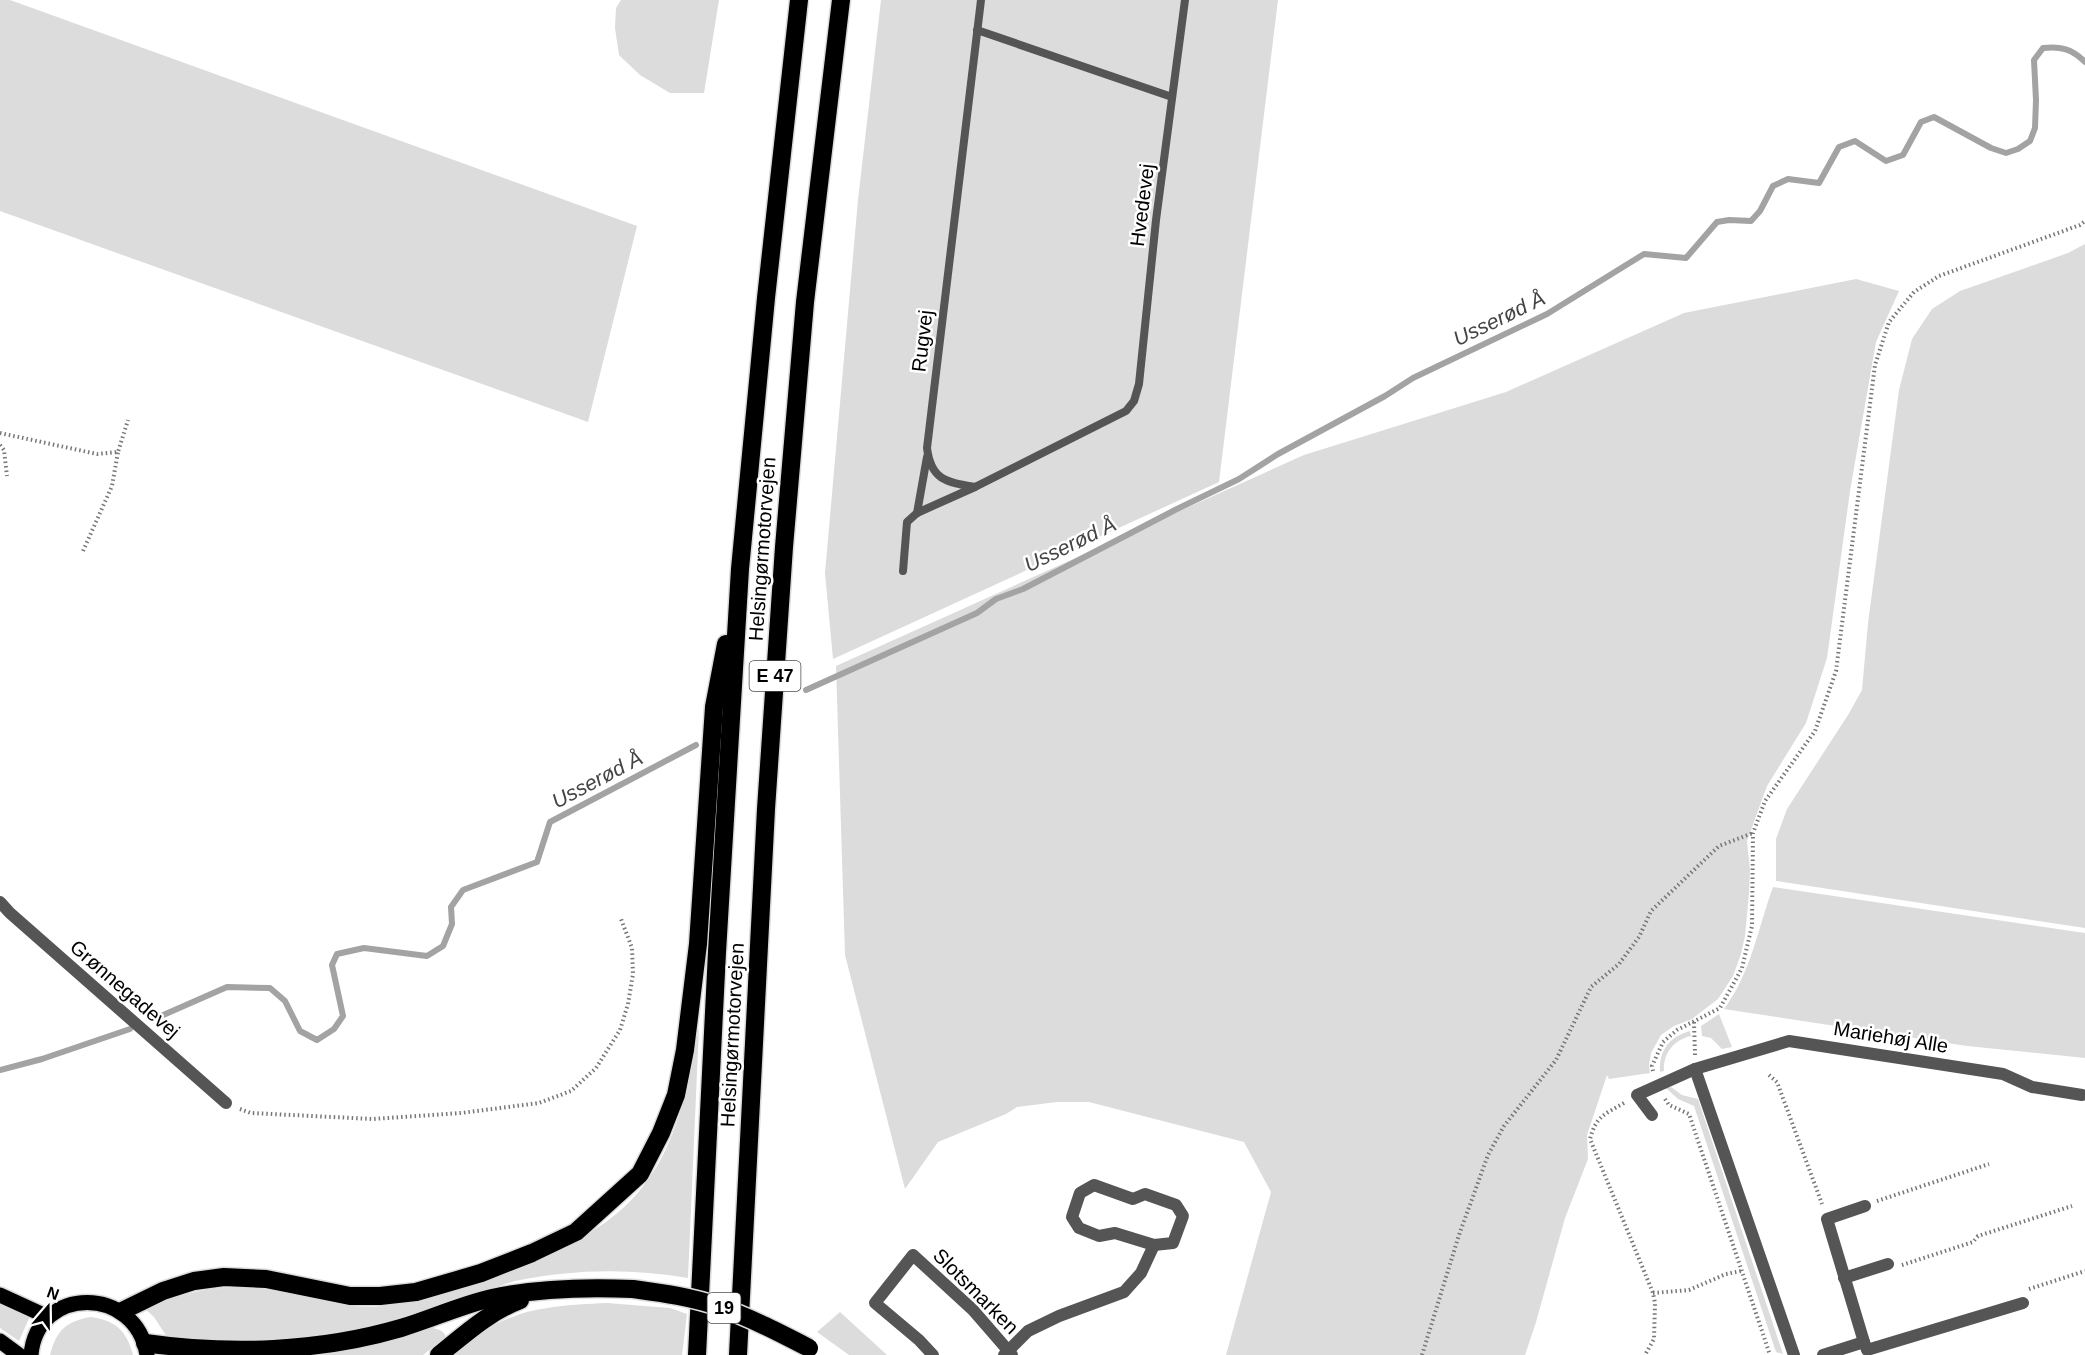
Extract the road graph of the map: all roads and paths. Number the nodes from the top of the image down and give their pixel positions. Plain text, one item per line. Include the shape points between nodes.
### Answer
1 (799, 0) edge
2 (841, 0) edge
3 (981, 0) edge
4 (1185, 0) edge
5 (977, 30) junction
6 (1172, 97) junction
7 (2085, 220) edge
8 (128, 420) dead end
9 (0, 433) edge
10 (0, 445) edge
11 (118, 452) junction
12 (927, 453) junction
13 (8, 476) dead end
14 (975, 487) junction
15 (917, 513) junction
16 (83, 551) dead end
17 (741, 569) junction
18 (903, 571) dead end
19 (1753, 833) junction
20 (0, 902) edge
21 (621, 919) dead end
22 (1694, 1022) junction
23 (1695, 1069) junction
24 (1769, 1075) dead end
25 (1656, 1086) junction
26 (1637, 1095) junction
27 (2082, 1095) dead end
28 (226, 1103) joint
29 (1652, 1115) dead end
30 (1989, 1164) dead end
31 (1865, 1206) joint
32 (2072, 1206) dead end
33 (1827, 1219) junction
34 (1154, 1245) junction
35 (1888, 1264) joint
36 (1742, 1271) junction
37 (2085, 1271) edge
38 (1845, 1278) junction
39 (541, 1291) junction
40 (1653, 1293) junction
41 (0, 1295) edge
42 (2023, 1303) joint
43 (122, 1311) junction
44 (48, 1317) junction
45 (0, 1341) edge
46 (1863, 1342) junction
47 (146, 1349) edge
48 (814, 1351) edge
49 (1008, 1354) edge
50 (19, 1355) edge
51 (31, 1355) edge
52 (440, 1355) edge
53 (697, 1355) edge
54 (738, 1355) edge
55 (933, 1355) edge
56 (1422, 1355) edge
57 (1646, 1355) edge
58 (1770, 1355) edge
59 (1794, 1355) edge
60 (1823, 1355) edge

1 - 17 highway, Helsingørmotorvejen / E 47
2 - 54 highway, Helsingørmotorvejen / E 47 via 805,302 784,547 766,809
3 - 5 lane, Rugvej
4 - 6 lane, Hvedevej
5 - 6 lane
5 - 12 lane, Rugvej
6 - 14 lane, Hvedevej via 1134,400 1126,411
7 - 19 path via 1939,276 1914,292 1889,322 1875,365 1836,671 1815,731 1765,801
8 - 11 path
9 - 11 path via 97,454
10 - 13 path
11 - 16 path via 112,486
12 - 14 lane via 929,465 939,478
12 - 15 lane, Rugvej
14 - 15 lane
15 - 18 lane, Rugvej via 907,522
17 - 43 highway via 714,707 698,944 685,1050 676,1095 640,1174 576,1232 532,1253 416,1292 351,1296 266,1279 224,1277 163,1291
17 - 53 highway, Helsingørmotorvejen / E 47
19 - 22 path via 1752,926 1742,968 1720,1008
19 - 56 path via 1719,846 1668,894 1651,911 1639,937 1619,964 1591,987 1556,1060 1504,1126 1488,1155
20 - 28 street, Grønnegadevej
21 - 28 path via 632,948 628,1004 620,1029 596,1068 571,1091 539,1102 373,1119 251,1113
22 - 23 path
22 - 25 path via 1663,1042 1652,1066
23 - 25 street, Mariehøj Alle
23 - 27 street, Mariehøj Alle via 1789,1041 2003,1074 2032,1087
23 - 59 street
24 - 33 path via 1777,1082
25 - 26 street, Mariehøj Alle
25 - 36 path via 1669,1105 1689,1114
26 - 29 street
26 - 40 path via 1600,1116 1590,1139
30 - 31 path
31 - 33 street
32 - 35 path via 1895,1268
33 - 38 street
34 - 34 street via 1115,1233 1099,1236 1079,1228 1072,1217 1080,1193 1095,1185 1133,1199 1145,1194 1176,1205 1183,1216 1173,1243
34 - 49 street, Slotsmarken via 1141,1273 1124,1292 1028,1331
35 - 38 street
36 - 40 path via 1689,1290
36 - 58 path
37 - 42 path via 2028,1289
38 - 46 street
39 - 47 highway, 19 via 492,1298 392,1330 310,1349 206,1353
39 - 48 highway, 19, bridge via 633,1288 677,1295 764,1324
39 - 52 highway via 481,1321
40 - 57 path via 1654,1339
41 - 44 main road
42 - 46 street via 1867,1350
43 - 44 main road via 104,1303 84,1302 65,1306
43 - 47 main road, 19 via 136,1325
44 - 51 main road via 38,1330
45 - 50 main road
46 - 60 street
49 - 55 street, Slotsmarken via 973,1310 913,1255 875,1303

